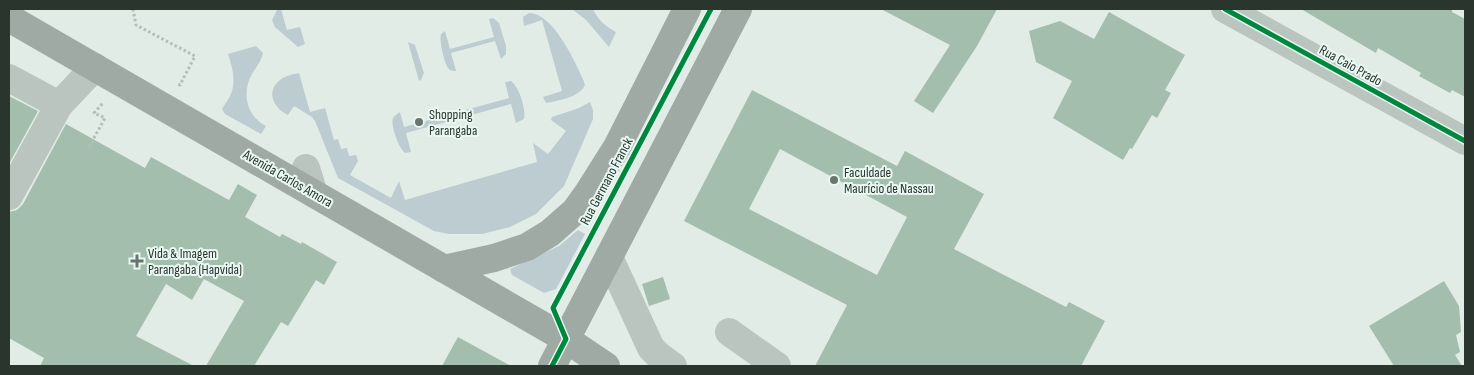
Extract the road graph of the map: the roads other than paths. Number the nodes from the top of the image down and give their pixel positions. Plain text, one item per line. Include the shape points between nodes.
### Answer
1 (687, 9) edge
2 (738, 9) edge
3 (1225, 9) edge
4 (9, 18) edge
5 (95, 67) junction
6 (10, 82) edge
7 (59, 105) junction
8 (1465, 141) edge
9 (9, 196) edge
10 (609, 257) junction
11 (444, 269) junction
12 (729, 332) dead end
13 (566, 339) junction
14 (552, 366) edge
15 (606, 366) edge
16 (673, 366) edge
17 (777, 366) edge

1 - 11 main road, Rua Germano Franck via 617,147 570,216 527,247
2 - 10 main road
3 - 8 street, Rua Caio Prado
4 - 5 main road, Avenida Carlos Amora
5 - 7 street
5 - 11 main road, Avenida Carlos Amora via 317,185
6 - 7 street
7 - 9 street
10 - 13 main road
10 - 16 street via 651,348
11 - 13 main road, Avenida Carlos Amora
12 - 17 street
13 - 14 main road
13 - 15 main road, Avenida Carlos Amora

